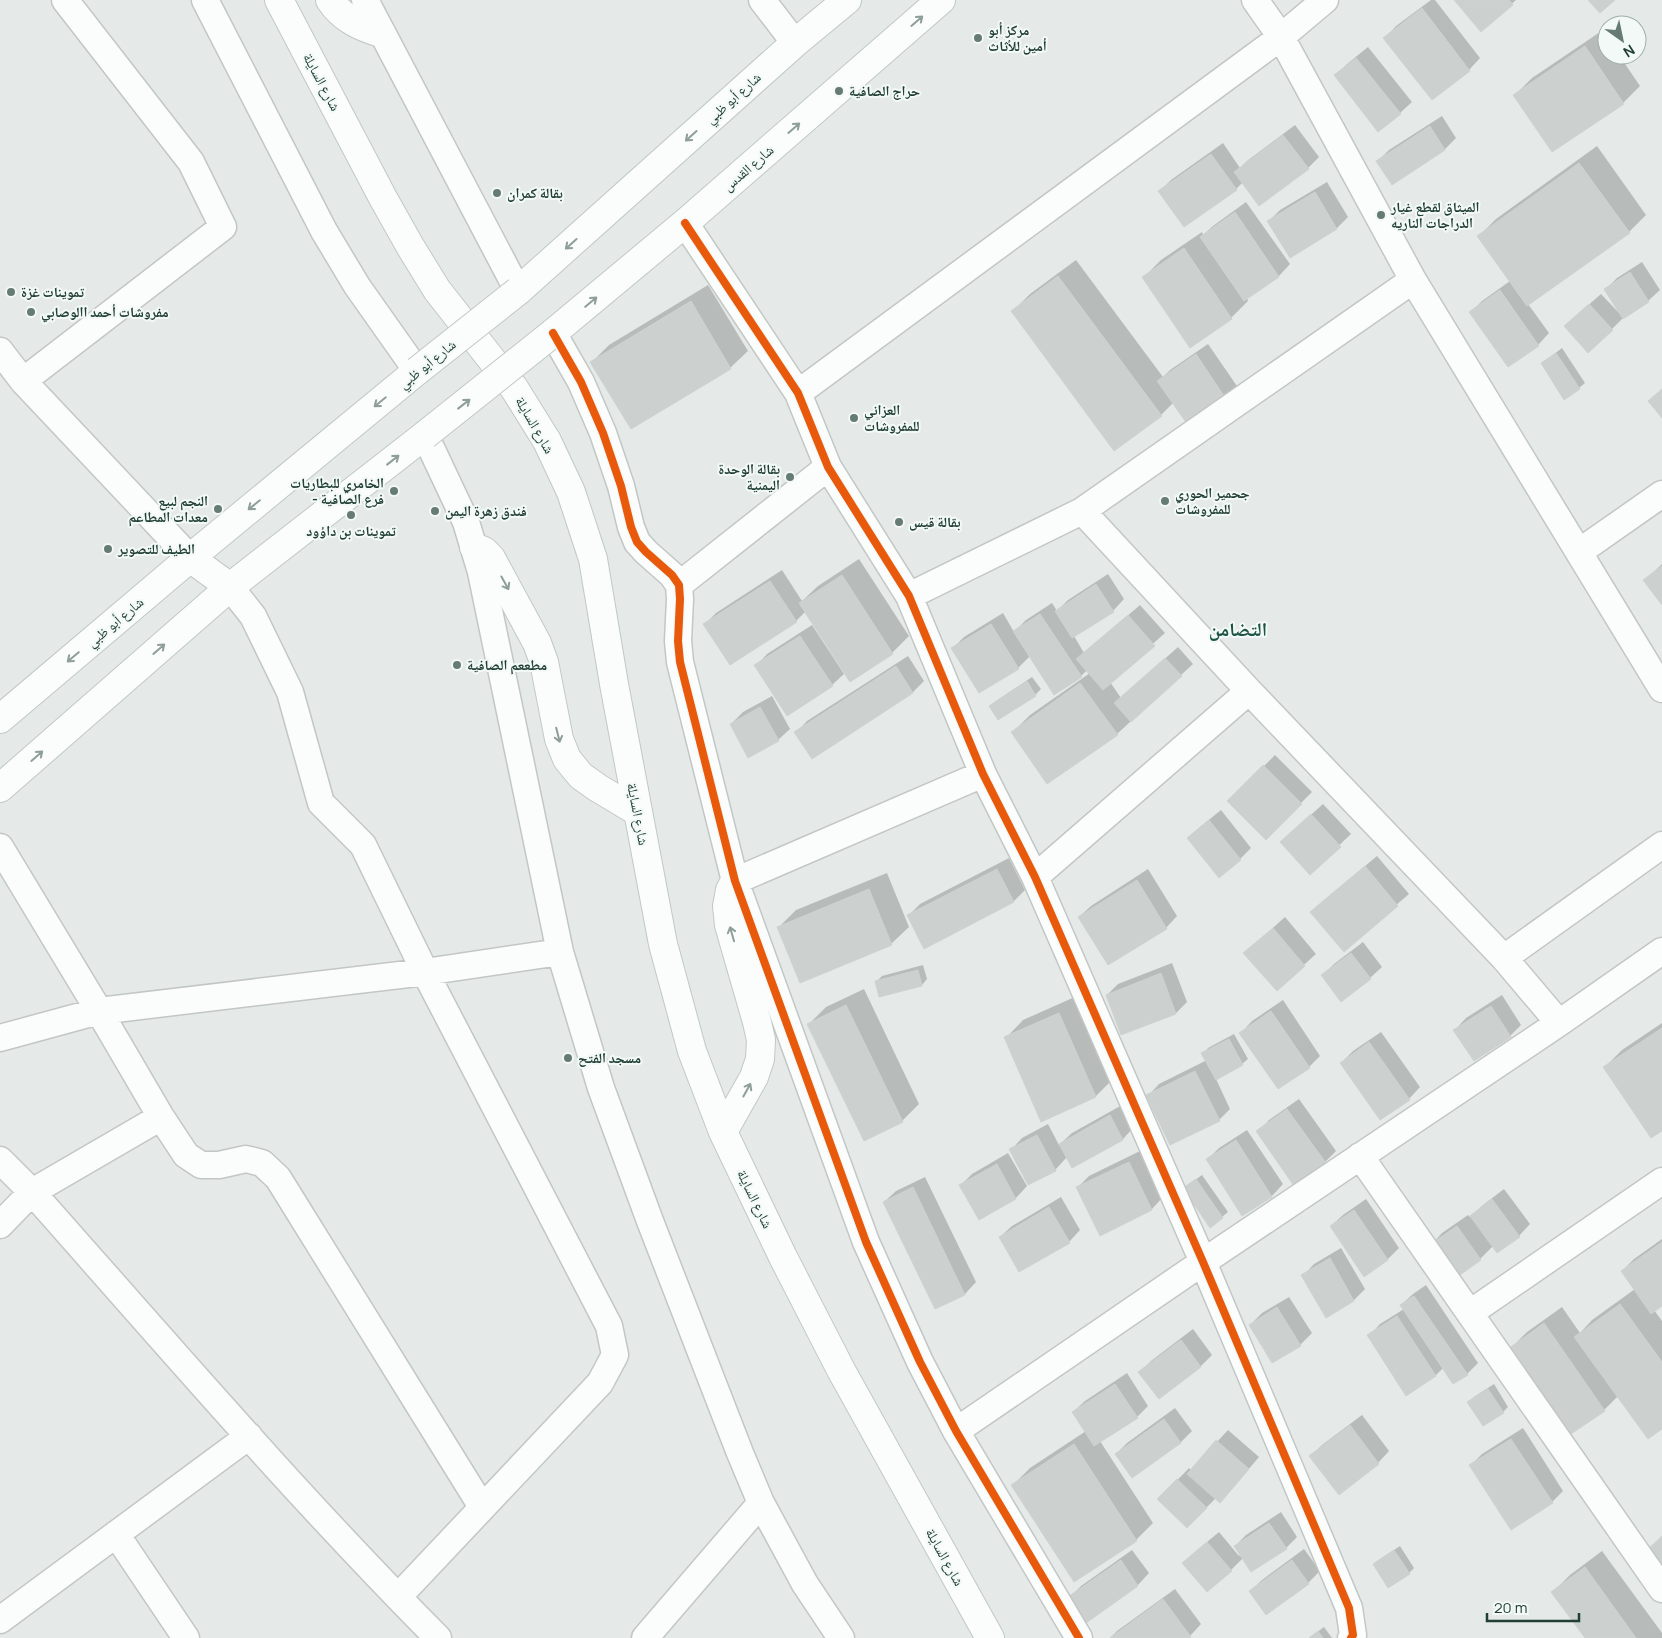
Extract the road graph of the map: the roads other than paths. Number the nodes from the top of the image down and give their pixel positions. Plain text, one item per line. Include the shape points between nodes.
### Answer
1 (65, 0) edge
2 (205, 0) edge
3 (279, 0) edge
4 (330, 0) edge
5 (365, 0) edge
6 (762, 0) edge
7 (846, 0) edge
8 (941, 0) edge
9 (1255, 0) edge
10 (1325, 0) edge
11 (381, 33) junction
12 (1282, 37) junction
13 (795, 42) junction
14 (686, 222) junction
15 (1413, 280) junction
16 (518, 291) junction
17 (554, 333) junction
18 (0, 351) edge
19 (417, 371) junction
20 (23, 381) junction
21 (798, 393) junction
22 (425, 435) junction
23 (828, 467) junction
24 (1662, 494) edge
25 (1082, 511) junction
26 (474, 547) junction
27 (1579, 552) junction
28 (190, 558) junction
29 (679, 585) junction
30 (230, 587) junction
31 (909, 596) junction
32 (1662, 689) edge
33 (1249, 691) junction
34 (0, 719) edge
35 (984, 774) junction
36 (0, 788) edge
37 (638, 812) junction
38 (1662, 845) edge
39 (0, 847) edge
40 (1035, 877) junction
41 (735, 881) junction
42 (1662, 951) edge
43 (560, 952) junction
44 (1504, 958) junction
45 (425, 972) junction
46 (99, 1011) junction
47 (1559, 1023) junction
48 (0, 1038) edge
49 (161, 1117) junction
50 (723, 1132) junction
51 (1360, 1156) junction
52 (0, 1160) edge
53 (1662, 1181) edge
54 (32, 1192) junction
55 (0, 1225) edge
56 (1202, 1262) junction
57 (1470, 1313) junction
58 (956, 1431) junction
59 (249, 1436) junction
60 (762, 1503) junction
61 (482, 1507) junction
62 (116, 1534) junction
63 (1662, 1589) edge
64 (398, 1597) junction
65 (0, 1620) edge
66 (186, 1638) edge
67 (438, 1638) edge
68 (645, 1638) edge
69 (841, 1638) edge
70 (990, 1638) edge
71 (1079, 1638) edge
72 (1351, 1638) edge

1 - 20 street via 191,162 223,227
2 - 19 street via 324,231 357,286
3 - 37 main road, شارع السايلة via 410,246 437,290 514,388 547,441 571,492 593,559
4 - 11 main road via 349,20
5 - 11 street
6 - 13 street
7 - 13 main road, شارع أبو ظبي
14 -> 8 main road, شارع القدس
9 - 12 street
10 - 12 street
11 - 16 street
12 - 15 street
12 - 21 street
13 -> 16 main road, شارع أبو ظبي
17 -> 14 main road, شارع القدس
14 - 21 street
15 - 25 street
15 - 27 street
16 - 19 main road, شارع أبو ظبي, bridge
22 -> 17 main road, bridge
17 - 29 street via 603,433 631,528 646,552
18 - 20 street
19 -> 28 main road, شارع أبو ظبي
20 - 28 street
21 - 23 street
22 - 26 street via 466,522
30 -> 22 main road
23 - 29 street
23 - 31 street
24 - 27 street
25 - 31 street
25 - 33 street
26 -> 37 main road via 484,551 496,566 537,643 544,662 559,739 567,759 581,776
26 - 43 street
27 - 32 street
28 - 30 main road
28 -> 34 main road, شارع أبو ظبي
29 - 41 street via 680,662
36 -> 30 main road
30 - 45 street via 253,616 290,692 321,803 363,845
31 - 35 street
33 - 40 street
33 - 44 street
35 - 40 street
35 - 41 street
37 - 50 main road, شارع السايلة via 663,944 692,1051
38 - 44 street
39 - 46 street
40 - 56 street
50 -> 41 main road via 754,1077 760,1059 761,1040 729,925 727,906
41 - 58 street via 866,1242 920,1362
42 - 47 street
43 - 45 street
43 - 60 street via 601,1088 650,1222
44 - 47 street
45 - 46 street
45 - 61 street via 609,1326 615,1354 600,1383
46 - 48 street
46 - 49 street
47 - 51 street
49 - 54 street
49 - 61 street via 186,1155 200,1165 220,1165 246,1159 262,1163 278,1178
50 - 70 main road, شارع السايلة via 841,1370
51 - 56 street
51 - 57 street
52 - 54 street
53 - 57 street
54 - 55 street
54 - 59 street
56 - 58 street
56 - 72 street via 1349,1608
57 - 63 street
58 - 71 street
59 - 62 street
59 - 64 street
60 - 68 street
60 - 69 street via 805,1584
61 - 64 street
62 - 65 street
62 - 66 street
64 - 67 street

